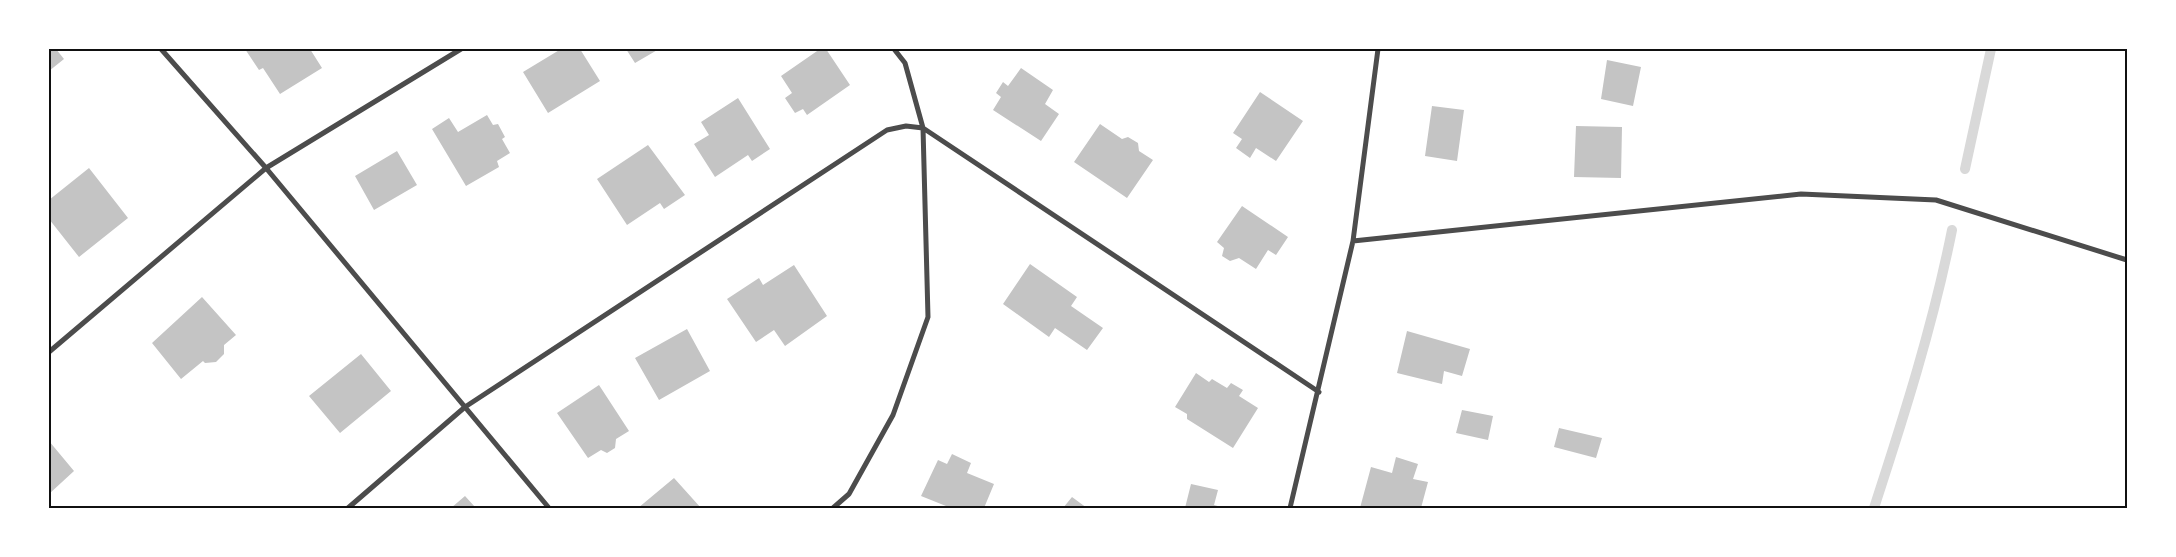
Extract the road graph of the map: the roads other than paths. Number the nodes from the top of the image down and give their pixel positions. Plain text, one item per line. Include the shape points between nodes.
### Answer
1 (161, 49) edge
2 (461, 49) edge
3 (894, 49) edge
4 (1378, 49) edge
5 (923, 128) junction
6 (266, 168) junction
7 (1353, 241) junction
8 (2127, 260) edge
9 (49, 352) edge
10 (1319, 392) junction
11 (465, 408) junction
12 (348, 508) edge
13 (549, 508) edge
14 (833, 508) edge
15 (1290, 508) edge

1 - 6 street
2 - 6 street
3 - 5 street via 905,63
4 - 7 street
5 - 10 street
5 - 11 street via 906,126 888,130
5 - 14 street via 928,317 893,415 849,494
6 - 9 street
6 - 11 street
7 - 8 street via 1801,194 1936,200
7 - 10 street
10 - 15 street
11 - 12 street
11 - 13 street

